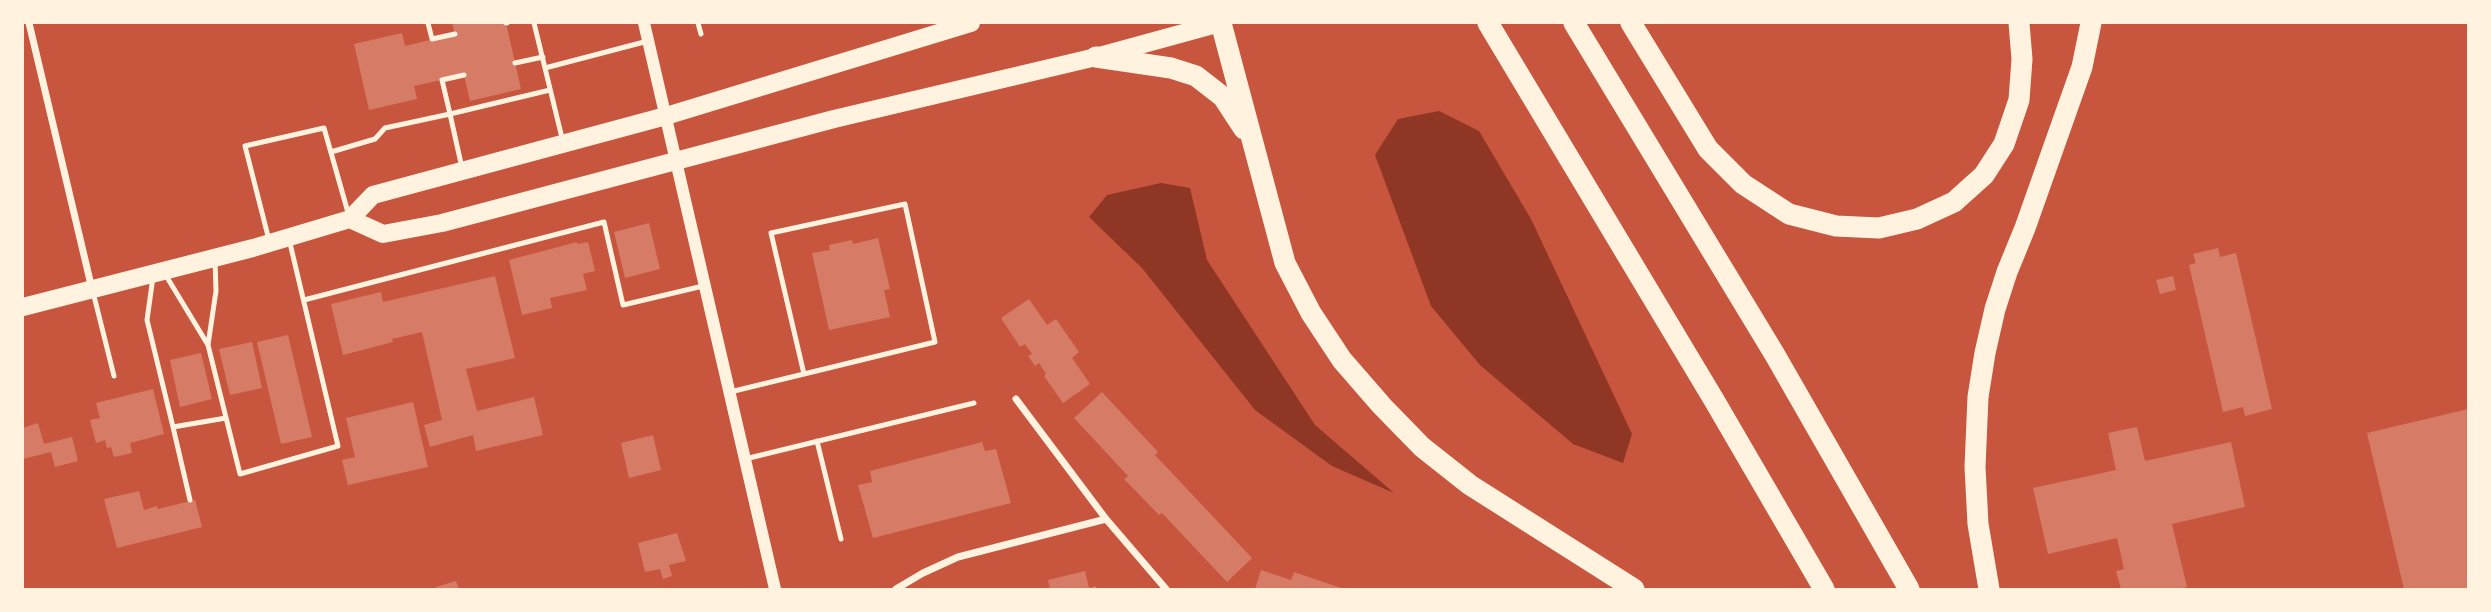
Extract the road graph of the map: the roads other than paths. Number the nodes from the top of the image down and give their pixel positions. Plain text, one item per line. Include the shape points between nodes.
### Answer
1 (29, 23) edge
2 (428, 23) edge
3 (534, 23) edge
4 (644, 23) edge
5 (698, 23) edge
6 (971, 23) edge
7 (1221, 23) edge
8 (1488, 23) edge
9 (1574, 23) edge
10 (1631, 23) edge
11 (2020, 23) edge
12 (2091, 23) edge
13 (454, 34) dead end
14 (701, 34) dead end
15 (648, 41) junction
16 (542, 57) junction
17 (1096, 57) junction
18 (515, 63) dead end
19 (545, 68) junction
20 (464, 75) dead end
21 (550, 90) junction
22 (450, 114) junction
23 (666, 116) junction
24 (563, 144) junction
25 (1255, 145) junction
26 (331, 152) junction
27 (677, 161) junction
28 (463, 171) junction
29 (350, 219) junction
30 (289, 237) junction
31 (270, 243) junction
32 (215, 257) junction
33 (158, 272) junction
34 (705, 285) junction
35 (92, 289) junction
36 (304, 300) junction
37 (23, 307) edge
38 (208, 345) junction
39 (804, 374) junction
40 (114, 376) dead end
41 (730, 392) junction
42 (1016, 399) dead end
43 (974, 403) dead end
44 (226, 418) junction
45 (173, 427) junction
46 (817, 441) junction
47 (745, 459) junction
48 (190, 500) dead end
49 (1106, 519) junction
50 (841, 538) dead end
51 (775, 589) edge
52 (896, 589) edge
53 (1166, 589) edge
54 (1634, 589) edge
55 (1824, 589) edge
56 (1909, 589) edge
57 (1989, 589) edge

1 - 35 street
2 - 13 lane via 432,39
3 - 16 lane
4 - 15 street
5 - 14 lane
6 - 23 main road
7 - 17 main road
7 - 25 highway
8 - 55 highway
9 - 56 highway via 1775,355
10 - 11 highway via 1708,149 1742,184 1788,214 1836,226 1878,228 1917,219 1954,202 1984,175 2004,144 2019,100
12 - 57 highway via 2082,67 2007,272 1985,353 1975,467 1978,524
15 - 19 lane
15 - 23 street
16 - 18 lane
16 - 19 lane
17 - 25 highway via 1196,76 1223,97
17 - 27 main road
19 - 21 lane
20 - 22 lane via 442,80
21 - 22 lane
21 - 24 lane
22 - 26 lane via 385,128 375,139
22 - 28 lane
23 - 24 main road
23 - 27 street
24 - 28 main road
25 - 54 highway via 1285,263 1311,313 1350,370 1422,447 1470,485
26 - 29 lane
26 - 31 lane via 324,128 245,146
27 - 29 main road via 442,223 383,234
27 - 34 street
28 - 29 main road via 373,195
29 - 30 main road
30 - 31 main road
30 - 36 lane
31 - 32 main road
32 - 33 main road
32 - 38 lane via 216,291
33 - 35 main road
33 - 38 lane
33 - 45 lane via 147,320
34 - 36 lane via 624,305 604,222
34 - 41 street
35 - 37 main road
35 - 40 lane
36 - 44 lane via 338,446 240,474
38 - 44 lane
39 - 39 lane via 771,233 905,204 935,342
39 - 41 lane
41 - 47 street
42 - 49 street
43 - 46 lane
44 - 45 lane
45 - 48 lane
46 - 47 lane
46 - 50 lane
47 - 51 street
49 - 52 street via 958,557
49 - 53 street

